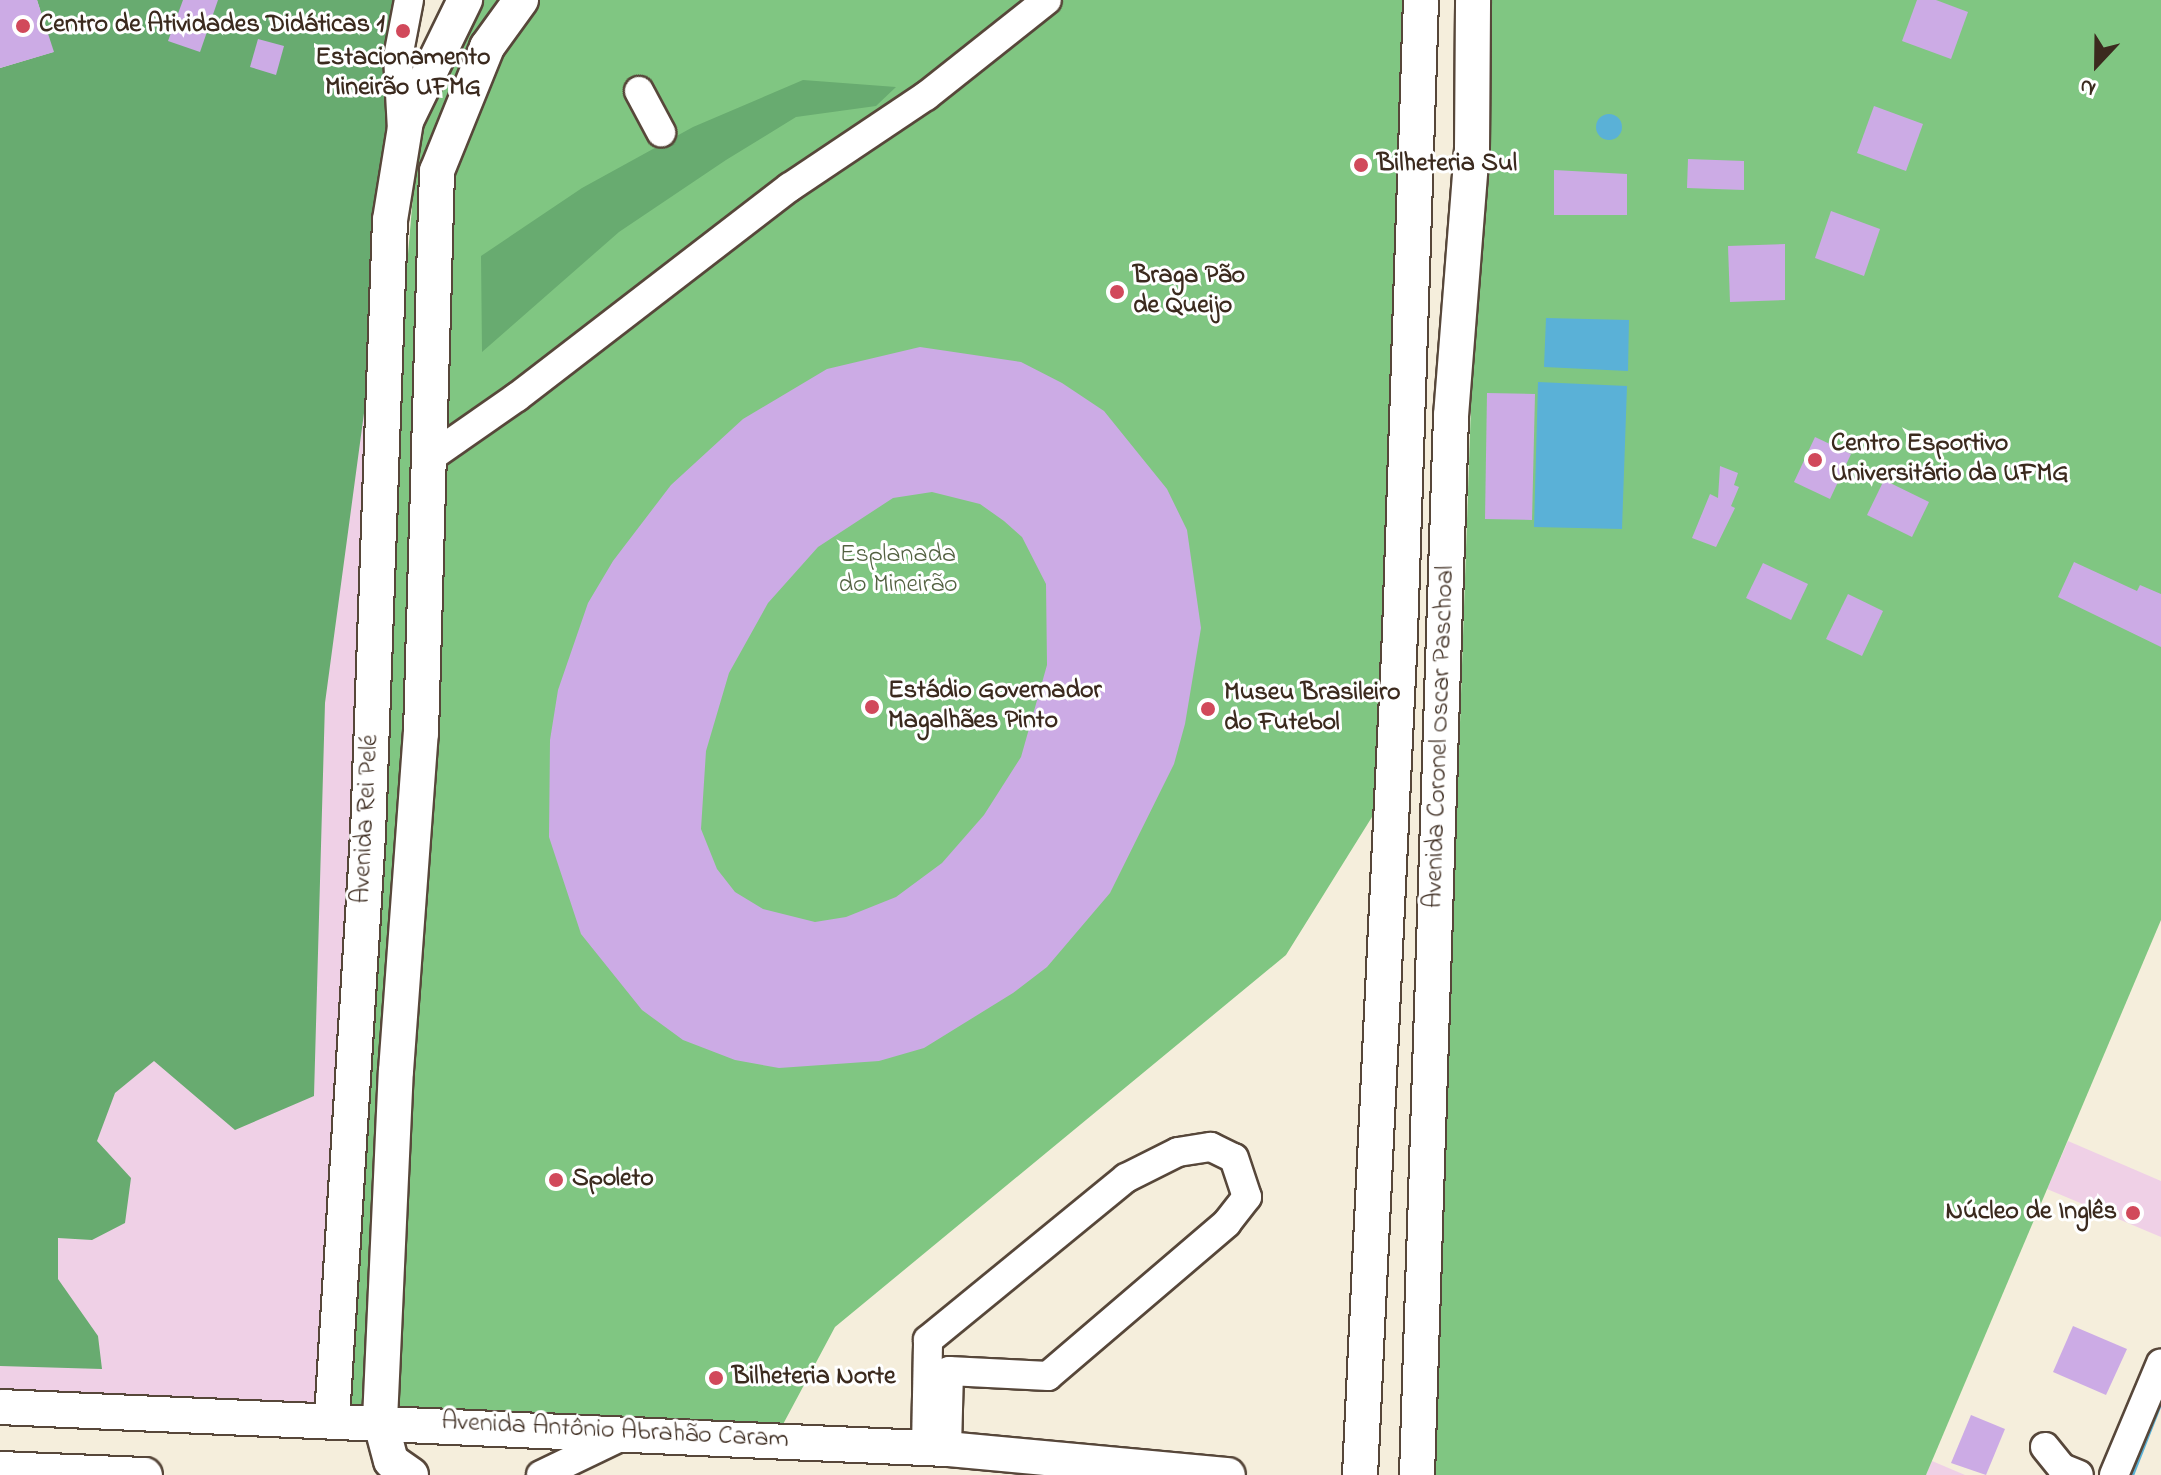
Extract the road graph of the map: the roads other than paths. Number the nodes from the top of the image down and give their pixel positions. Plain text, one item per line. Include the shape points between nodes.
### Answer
1 (409, 0) edge
2 (465, 0) edge
3 (521, 0) edge
4 (1047, 0) edge
5 (1421, 0) edge
6 (1473, 0) edge
7 (639, 91) dead end
8 (1417, 100) junction
9 (661, 132) dead end
10 (403, 136) junction
11 (1472, 149) junction
12 (1451, 416) junction
13 (1407, 448) junction
14 (428, 459) junction
15 (380, 461) junction
16 (421, 733) junction
17 (368, 834) junction
18 (1384, 1009) junction
19 (1428, 1086) junction
20 (350, 1111) junction
21 (390, 1184) junction
22 (2161, 1363) edge
23 (0, 1407) edge
24 (332, 1418) junction
25 (380, 1420) junction
26 (629, 1433) junction
27 (2045, 1447) dead end
28 (943, 1455) edge
29 (850, 1460) edge
30 (0, 1469) edge
31 (145, 1475) edge
32 (411, 1475) edge
33 (541, 1475) edge
34 (1228, 1475) edge
35 (1360, 1475) edge
36 (1417, 1475) edge
37 (2079, 1475) edge
38 (2114, 1475) edge

1 - 10 street via 398,57
2 - 10 main road, Avenida Rei Pelé via 424,76
3 - 14 main road, Avenida Rei Pelé via 487,47 437,171
4 - 14 street via 926,96 790,187
5 - 8 main road, Avenida Coronel Oscar Paschoal
6 - 11 main road, Avenida Coronel Oscar Paschoal
7 - 9 street
8 - 11 main road via 1438,125
8 - 13 main road, Avenida Coronel Oscar Paschoal
10 - 15 main road, Avenida Rei Pelé via 390,220
11 - 12 main road, Avenida Coronel Oscar Paschoal
12 - 13 main road
12 - 19 main road, Avenida Coronel Oscar Paschoal
13 - 18 main road, Avenida Coronel Oscar Paschoal
14 - 15 main road
14 - 16 main road, Avenida Rei Pelé
15 - 17 main road, Avenida Rei Pelé
16 - 17 main road
16 - 21 main road, Avenida Rei Pelé
17 - 20 main road, Avenida Rei Pelé
18 - 19 main road
18 - 35 main road, Avenida Coronel Oscar Paschoal
19 - 36 main road, Avenida Coronel Oscar Paschoal
20 - 21 main road
20 - 24 main road, Avenida Rei Pelé
21 - 25 main road, Avenida Rei Pelé
22 - 38 street
23 - 24 main road, Avenida Antônio Abrahão Caram
24 - 25 main road, Avenida Antônio Abrahão Caram
25 - 26 main road, Avenida Antônio Abrahão Caram
25 - 32 main road, Avenida Rei Pelé via 391,1461
26 - 29 main road, Avenida Antônio Abrahão Caram
26 - 33 street
27 - 37 street via 2062,1468
28 - 28 street via 949,1371 1048,1376 1227,1223 1247,1197 1234,1158 1211,1147 1178,1152 1126,1178 928,1340
28 - 29 main road, Avenida Antônio Abrahão Caram
28 - 34 main road, Avenida Antônio Abrahão Caram
30 - 31 main road

